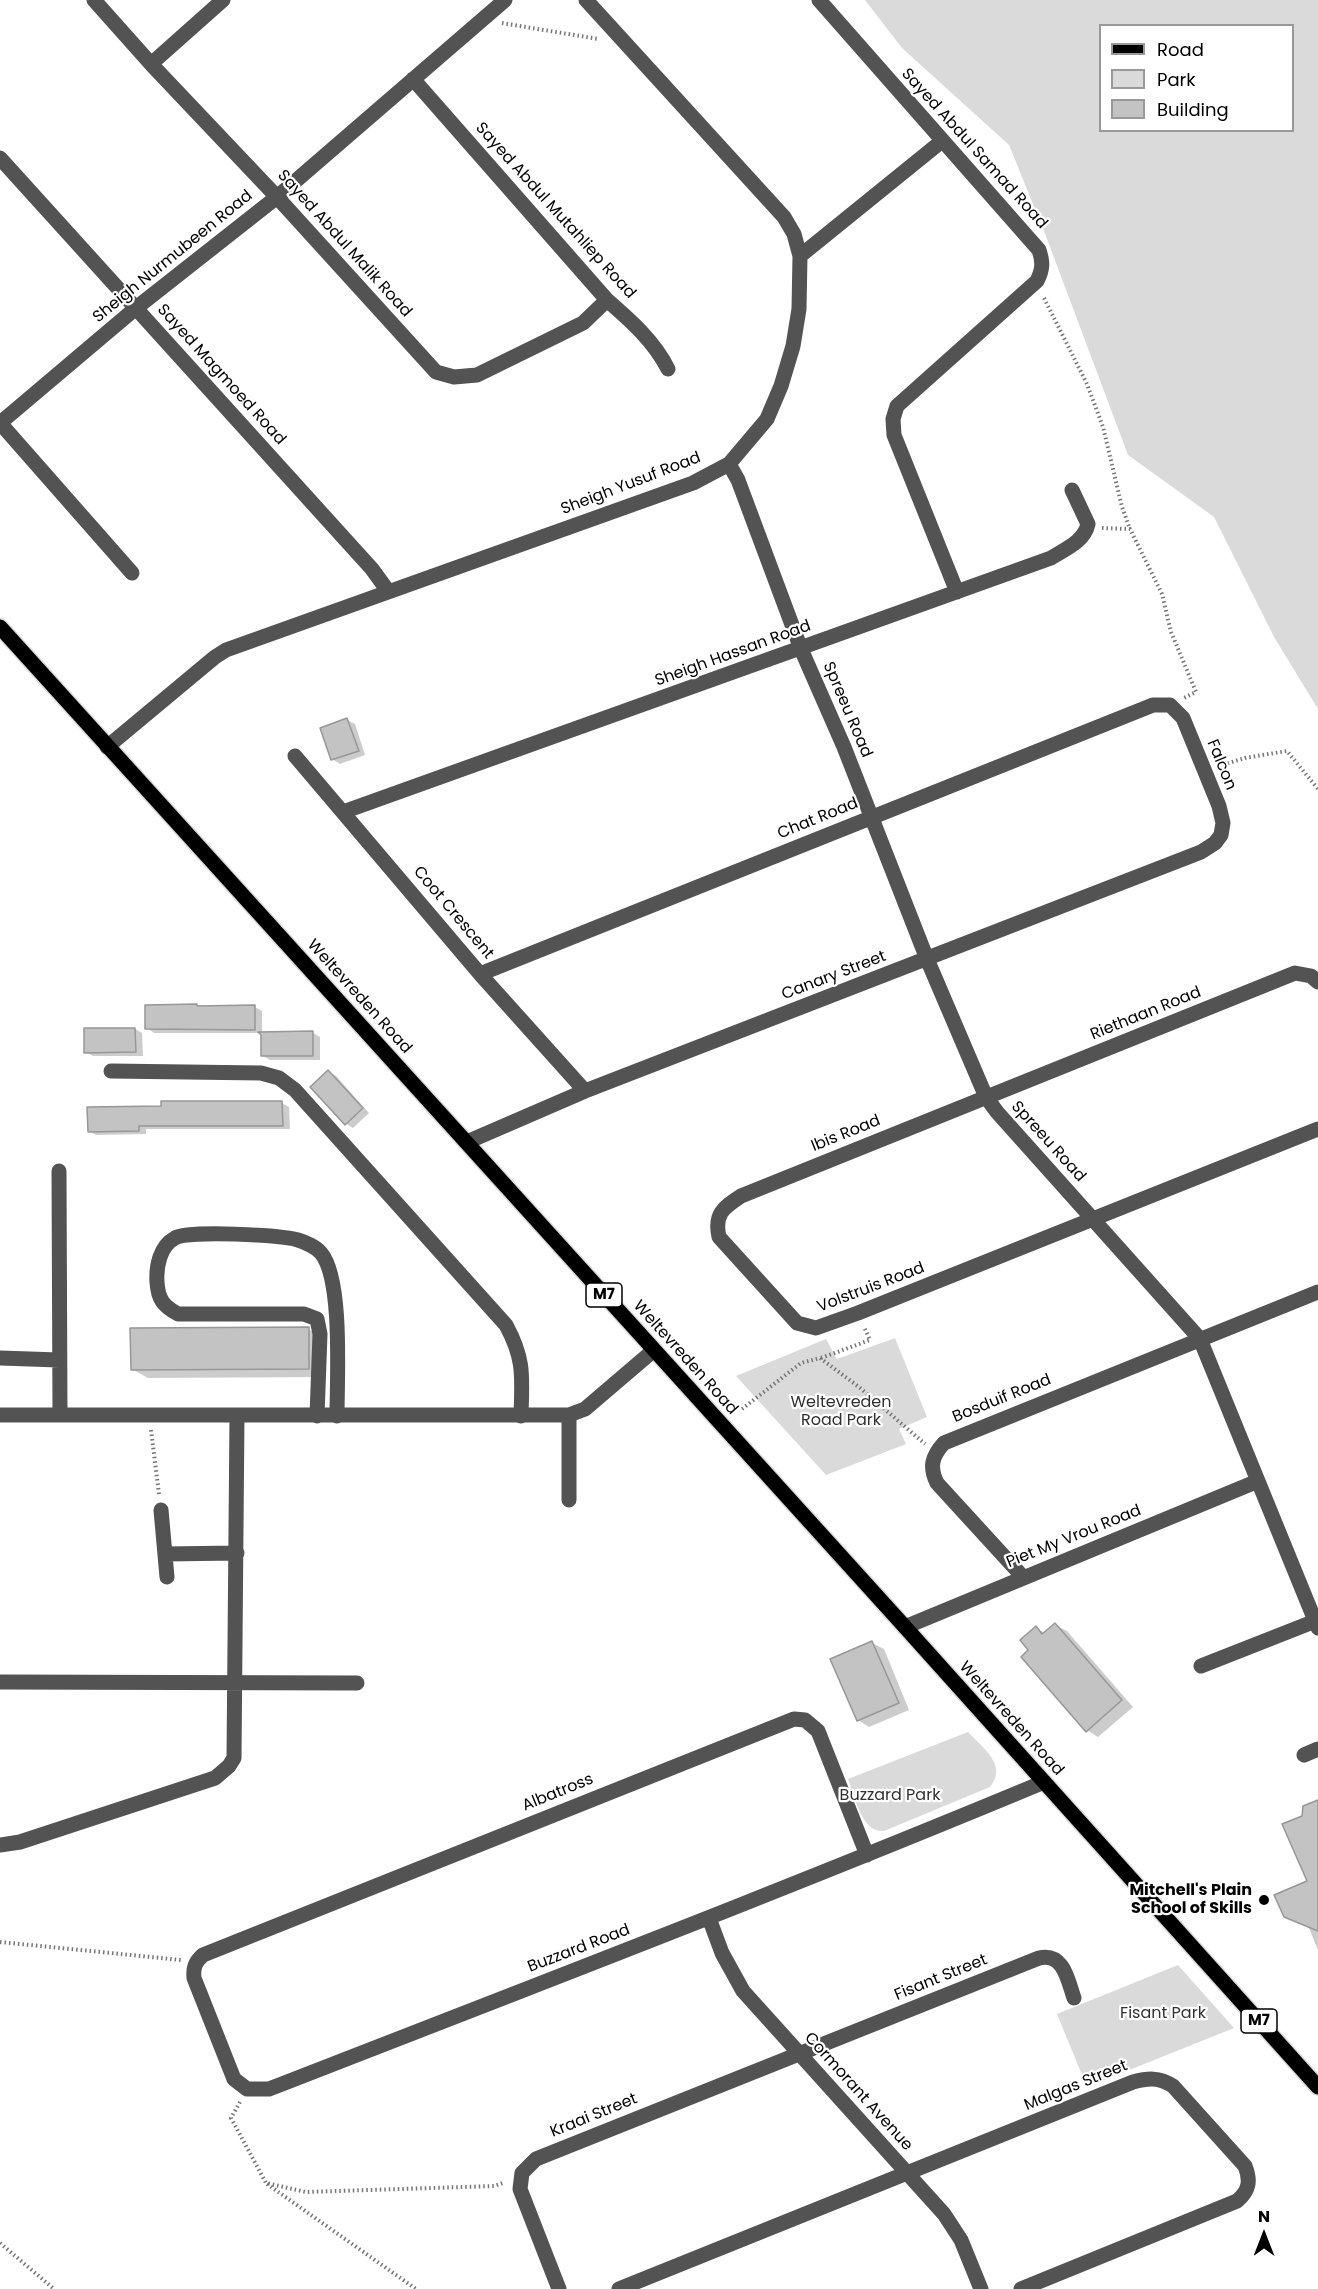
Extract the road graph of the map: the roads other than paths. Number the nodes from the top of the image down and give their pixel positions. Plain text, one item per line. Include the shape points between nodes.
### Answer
1 (94, 0) edge
2 (223, 0) edge
3 (505, 0) edge
4 (586, 0) edge
5 (819, 0) edge
6 (151, 64) junction
7 (413, 79) junction
8 (942, 141) junction
9 (0, 158) edge
10 (277, 196) junction
11 (800, 256) junction
12 (606, 300) junction
13 (136, 308) junction
14 (668, 369) dead end
15 (0, 423) edge
16 (729, 464) junction
17 (1072, 490) dead end
18 (132, 573) dead end
19 (388, 591) junction
20 (957, 592) junction
21 (0, 627) edge
22 (801, 649) junction
23 (1170, 705) joint
24 (107, 747) junction
25 (295, 756) dead end
26 (343, 812) junction
27 (870, 818) junction
28 (1215, 843) joint
29 (927, 959) junction
30 (480, 974) junction
31 (1318, 982) edge
32 (111, 1071) dead end
33 (585, 1091) junction
34 (986, 1097) junction
35 (1318, 1129) edge
36 (467, 1142) junction
37 (60, 1171) dead end
38 (722, 1208) joint
39 (1093, 1220) junction
40 (1318, 1292) edge
41 (1200, 1339) junction
42 (654, 1350) junction
43 (0, 1358) edge
44 (60, 1360) junction
45 (0, 1415) edge
46 (60, 1415) junction
47 (237, 1415) junction
48 (569, 1415) junction
49 (317, 1416) junction
50 (337, 1416) junction
51 (521, 1416) junction
52 (1258, 1481) junction
53 (569, 1500) dead end
54 (161, 1510) road end
55 (237, 1553) junction
56 (165, 1554) junction
57 (167, 1577) dead end
58 (1023, 1577) junction
59 (1317, 1623) edge
60 (905, 1627) junction
61 (1201, 1666) dead end
62 (0, 1682) edge
63 (236, 1682) junction
64 (357, 1683) dead end
65 (1318, 1749) edge
66 (1304, 1755) dead end
67 (1044, 1782) junction
68 (0, 1845) edge
69 (867, 1855) junction
70 (709, 1918) junction
71 (1074, 1998) dead end
72 (799, 2054) junction
73 (1316, 2081) edge
74 (247, 2089) joint
75 (906, 2173) junction
76 (559, 2289) edge
77 (618, 2289) edge
78 (981, 2289) edge
79 (1021, 2289) edge

1 - 6 street, Sayed Abdul Malik Road
2 - 6 street
3 - 7 street, Sheigh Nurmubeen Road
4 - 11 street, Sheigh Yusuf Road via 784,217
5 - 8 street, Sayed Abdul Samad Road
6 - 10 street, Sayed Abdul Malik Road
7 - 10 street, Sheigh Nurmubeen Road
7 - 12 street, Sayed Abdul Mutahliep Road
8 - 11 street
8 - 20 street, Sayed Abdul Samad Road via 1039,250 1043,270 1037,281 897,406 893,419 894,435
9 - 13 street, Sayed Magmoed Road
10 - 12 street, Sayed Abdul Malik Road via 436,372 463,377 477,375 583,324
10 - 13 street, Sheigh Nurmubeen Road
11 - 16 street, Sheigh Yusuf Road via 799,309 781,386 767,419
12 - 14 street, Sayed Abdul Mutahliep Road via 658,350
13 - 15 street, Sheigh Nurmubeen Road
13 - 19 street, Sayed Magmoed Road
15 - 18 street
16 - 19 street, Sheigh Yusuf Road via 693,483
16 - 22 street, Spreeu Road
17 - 20 street, Sheigh Hassan Road via 1088,524 1078,541 1051,558
19 - 24 street, Sheigh Yusuf Road via 226,650
20 - 22 street, Sheigh Hassan Road
21 - 24 main road, Weltevreden Road / M7
22 - 26 street, Sheigh Hassan Road
22 - 27 street, Spreeu Road
23 - 27 street, Chat Road via 1153,705
23 - 28 street, Falcon via 1183,718 1219,806 1223,823
24 - 36 main road, Weltevreden Road / M7
25 - 26 street, Coot Crescent
26 - 30 street, Coot Crescent
27 - 29 street, Spreeu Road
27 - 30 street, Chat Road
28 - 29 street, Canary Street via 1201,852
29 - 33 street, Canary Street
29 - 34 street, Spreeu Road
30 - 33 street, Coot Crescent
31 - 34 street, Riethaan Road via 1311,976 1295,974
32 - 51 street via 261,1073 279,1078 295,1090 506,1325 518,1348
33 - 36 street, Canary Street
34 - 38 street, Ibis Road via 741,1196
34 - 39 street, Spreeu Road
35 - 39 street
36 - 42 main road, Weltevreden Road / M7
37 - 44 street
38 - 39 street, Volstruis Road via 717,1225 719,1237 797,1323 816,1328
39 - 41 street, Spreeu Road
40 - 41 street
41 - 52 street, Spreeu Road
41 - 58 street, Bosduif Road via 957,1437 935,1453 932,1474 937,1483
42 - 48 street via 585,1409
42 - 60 main road, Weltevreden Road / M7
43 - 44 street
44 - 46 street
45 - 46 street
46 - 47 street
47 - 49 street
47 - 55 street
48 - 51 street
48 - 53 street
49 - 50 street
49 - 50 street via 317,1319 304,1314 178,1314 168,1309 158,1295 157,1271 164,1247 174,1238 189,1233 282,1237 306,1243 321,1252 330,1268 335,1294
50 - 51 street
52 - 58 street, Piet My Vrou Road
52 - 59 street, Spreeu Road
54 - 56 street
55 - 56 street
55 - 63 street
56 - 57 street
58 - 60 street, Piet My Vrou Road
59 - 61 street
60 - 67 main road, Weltevreden Road / M7
62 - 63 street
63 - 64 street
63 - 68 street via 234,1758 215,1778 20,1842
65 - 66 street
67 - 69 street, Buzzard Road
67 - 73 main road, Weltevreden Road / M7
69 - 70 street, Buzzard Road
69 - 74 street, Albatross via 818,1731 806,1720 794,1719 202,1955 194,1978 234,2079
70 - 72 street, Cormorant Avenue via 736,1981
70 - 74 street, Buzzard Road via 269,2089
71 - 72 street, Fisant Street via 1062,1967 1054,1958 1044,1957
72 - 75 street, Cormorant Avenue
72 - 76 street, Kraai Street via 528,2165 521,2176 522,2195
75 - 77 street
75 - 78 street, Cormorant Avenue via 953,2226
75 - 79 street, Malgas Street via 1147,2078 1163,2079 1173,2086 1245,2166 1249,2186 1237,2201

